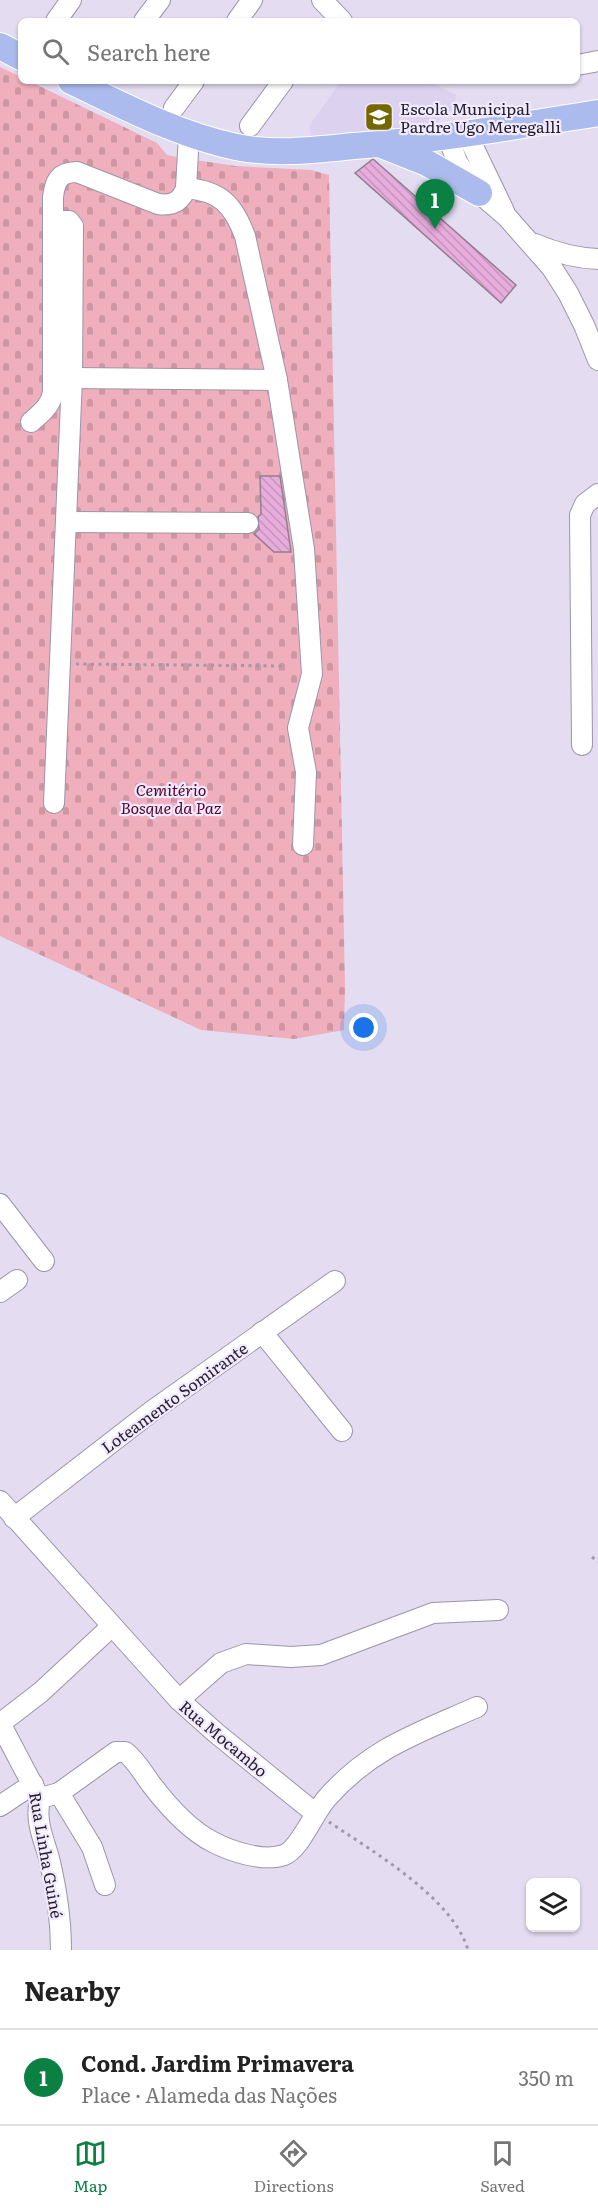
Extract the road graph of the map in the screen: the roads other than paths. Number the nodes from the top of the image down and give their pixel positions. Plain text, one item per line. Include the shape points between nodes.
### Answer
1 (71, 0) edge
2 (160, 0) edge
3 (252, 0) edge
4 (58, 18) edge
5 (146, 18) edge
6 (239, 18) edge
7 (0, 46) edge
8 (18, 55) edge
9 (78, 84) edge
10 (192, 84) edge
11 (281, 84) edge
12 (174, 108) dead end
13 (598, 113) edge
14 (250, 126) dead end
15 (189, 134) junction
16 (458, 135) junction
17 (378, 144) junction
18 (186, 188) junction
19 (478, 193) junction
20 (507, 217) junction
21 (53, 221) junction
22 (530, 241) junction
23 (598, 259) edge
24 (598, 360) edge
25 (72, 378) junction
26 (277, 380) junction
27 (32, 422) dead end
28 (598, 494) edge
29 (67, 522) junction
30 (248, 523) dead end
31 (582, 745) dead end
32 (54, 803) dead end
33 (303, 845) dead end
34 (0, 1204) edge
35 (44, 1261) dead end
36 (17, 1280) dead end
37 (335, 1281) dead end
38 (0, 1292) edge
39 (262, 1332) junction
40 (342, 1431) dead end
41 (0, 1501) edge
42 (14, 1518) junction
43 (498, 1610) dead end
44 (111, 1627) junction
45 (179, 1700) junction
46 (477, 1707) dead end
47 (37, 1791) junction
48 (59, 1793) junction
49 (0, 1806) edge
50 (315, 1813) junction
51 (105, 1885) dead end
52 (61, 1950) edge

1 - 4 street
2 - 5 street
3 - 6 street
7 - 8 main road
9 - 15 main road
10 - 12 street
11 - 14 street
13 - 16 main road
15 - 17 main road via 266,151
15 - 18 street
16 - 17 main road
16 - 19 street via 457,162
16 - 20 street
17 - 19 main road via 427,163
18 - 21 street via 175,203 158,204 86,174 68,172 61,175 54,188
18 - 26 street via 215,194 240,222
19 - 20 street
20 - 22 street
21 - 25 street via 69,221 72,226
21 - 27 street via 53,392 48,407
22 - 23 street via 556,253
22 - 24 street via 568,293
25 - 26 street
25 - 29 street
26 - 33 street via 304,549 312,674 297,728 306,772
28 - 31 street via 585,504 580,515
29 - 30 street
29 - 32 street
34 - 35 street
36 - 38 street
37 - 39 street, Loteamento Somirante
39 - 40 street
39 - 42 street, Loteamento Somirante
41 - 42 street, Rua Mocambo
42 - 44 street, Rua Mocambo
43 - 45 street via 433,1613 321,1655 246,1654 221,1663
44 - 45 street, Rua Mocambo
44 - 47 street, Rua Linha Guiné via 41,1692 2,1722
45 - 50 street, Rua Mocambo
46 - 50 street via 386,1748 352,1772
47 - 48 street
47 - 49 street
47 - 52 street, Rua Linha Guiné via 38,1823 51,1871
48 - 50 street via 120,1751 129,1755 160,1796 190,1826 213,1842 273,1857 286,1854 301,1839
48 - 51 street via 92,1847

